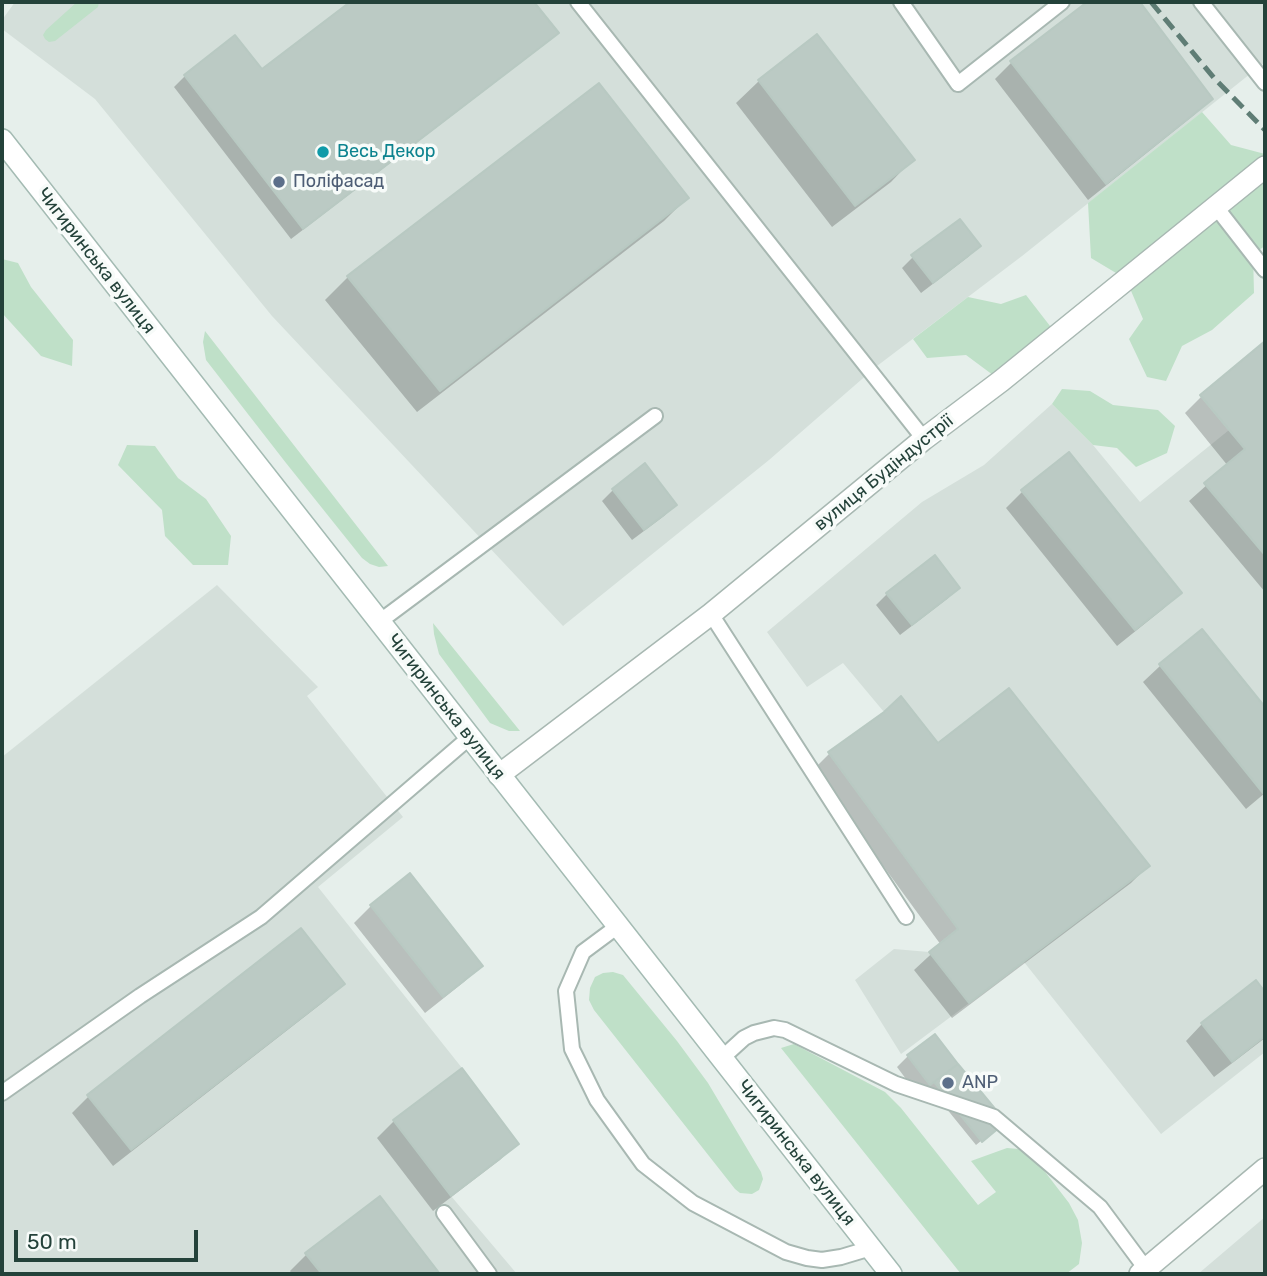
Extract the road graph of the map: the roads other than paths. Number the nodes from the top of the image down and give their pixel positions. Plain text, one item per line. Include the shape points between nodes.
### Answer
1 (578, 2) edge
2 (901, 2) edge
3 (1062, 2) edge
4 (1201, 2) edge
5 (1265, 83) edge
6 (2, 140) edge
7 (1265, 167) edge
8 (1216, 207) junction
9 (1265, 270) edge
10 (655, 416) dead end
11 (924, 439) junction
12 (711, 614) junction
13 (379, 622) junction
14 (470, 737) junction
15 (499, 775) junction
16 (906, 917) dead end
17 (618, 926) junction
18 (722, 1058) junction
19 (2, 1093) edge
20 (1265, 1169) edge
21 (444, 1213) dead end
22 (871, 1248) junction
23 (1143, 1272) edge
24 (489, 1274) edge
25 (891, 1274) edge

1 - 11 lane
2 - 3 lane via 958,84
4 - 5 lane
6 - 13 main road, Чигиринська вулиця
7 - 8 main road, вулиця Будіндустрії
8 - 9 lane
8 - 11 main road, вулиця Будіндустрії
10 - 13 lane
11 - 12 main road, вулиця Будіндустрії
12 - 15 main road, вулиця Будіндустрії
12 - 16 lane
13 - 14 main road, Чигиринська вулиця
14 - 15 main road, Чигиринська вулиця
14 - 19 lane via 261,917
15 - 17 main road, Чигиринська вулиця
17 - 18 main road, Чигиринська вулиця
17 - 22 lane via 583,952 566,990 572,1049 597,1100 643,1164 693,1203 786,1252 822,1260
18 - 22 main road, Чигиринська вулиця
18 - 23 lane via 754,1033 785,1030 896,1084 995,1116 1101,1207
20 - 23 main road
21 - 24 lane
22 - 25 main road, Чигиринська вулиця

